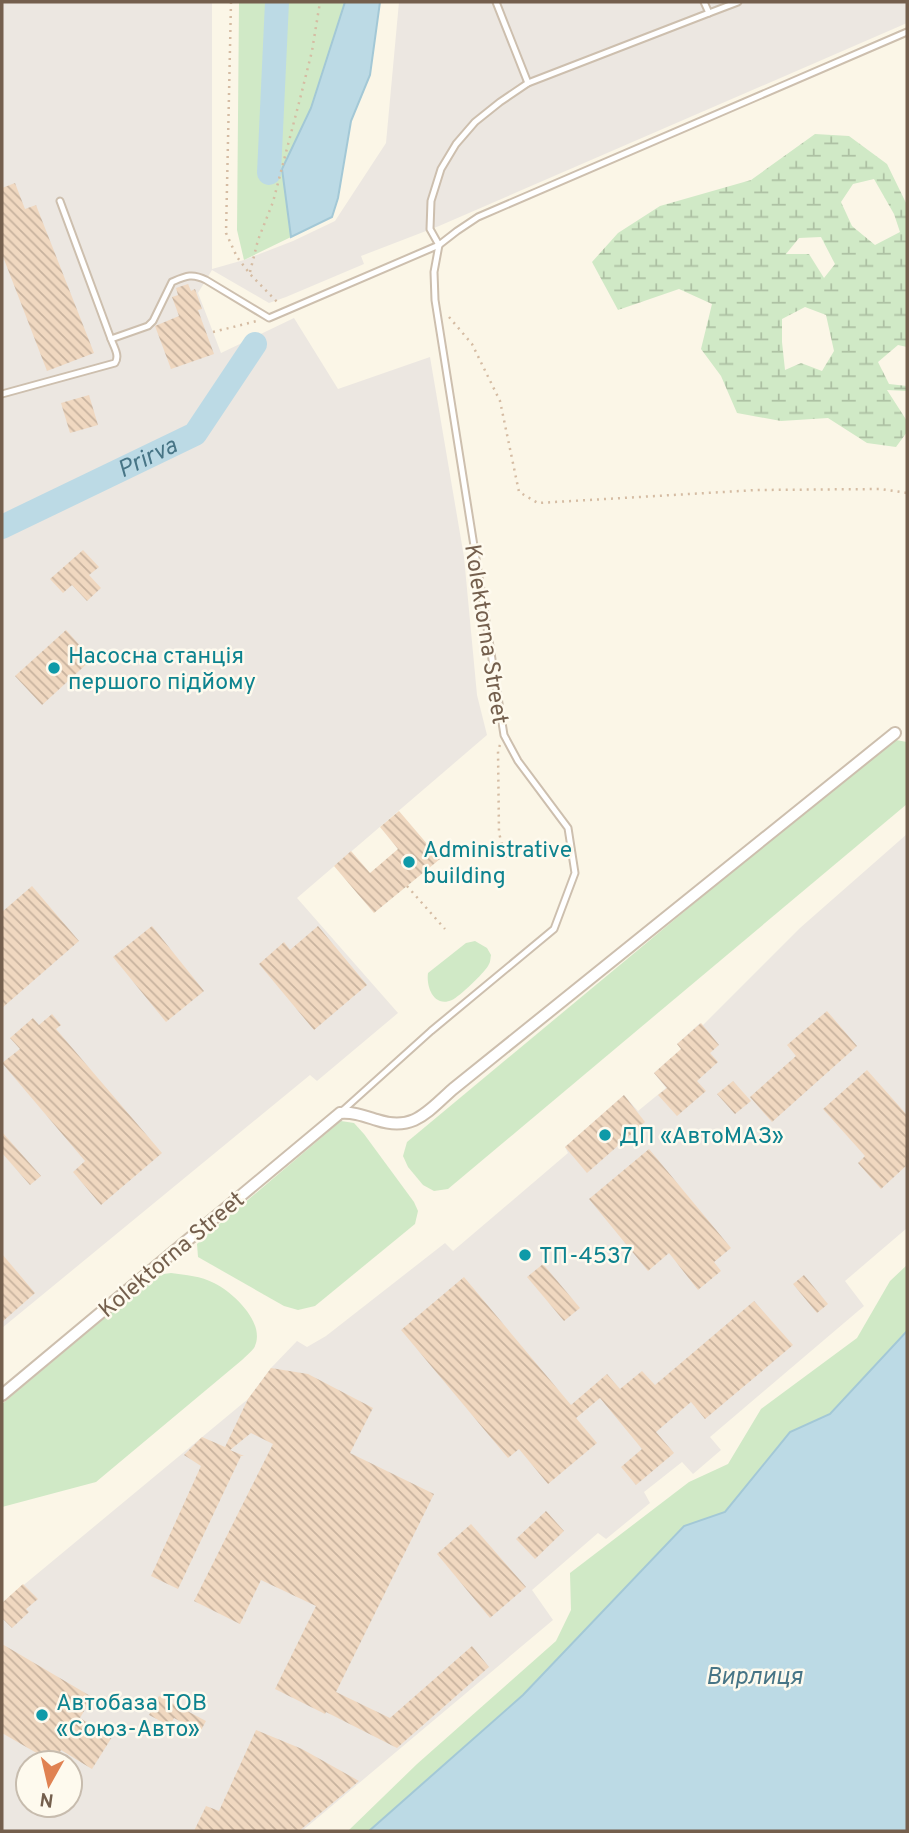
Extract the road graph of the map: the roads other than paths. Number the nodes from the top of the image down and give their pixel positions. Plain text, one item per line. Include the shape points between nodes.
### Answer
1 (496, 2) edge
2 (704, 2) edge
3 (738, 2) edge
4 (709, 13) junction
5 (905, 33) edge
6 (528, 83) junction
7 (60, 201) dead end
8 (439, 246) junction
9 (111, 339) junction
10 (2, 394) edge
11 (895, 733) dead end
12 (340, 1113) junction
13 (2, 1395) edge

1 - 6 lane
2 - 4 lane
3 - 4 lane
4 - 6 lane
5 - 8 lane via 478,217
6 - 8 lane via 475,122 441,169 431,201 430,229
7 - 9 lane
8 - 9 lane via 269,318 191,275 172,282 148,326
8 - 12 lane, Kolektorna Street via 435,300 504,735 568,828 575,873 554,929
9 - 10 lane via 116,363
11 - 12 street via 418,1120 394,1124
12 - 13 street, Kolektorna Street

